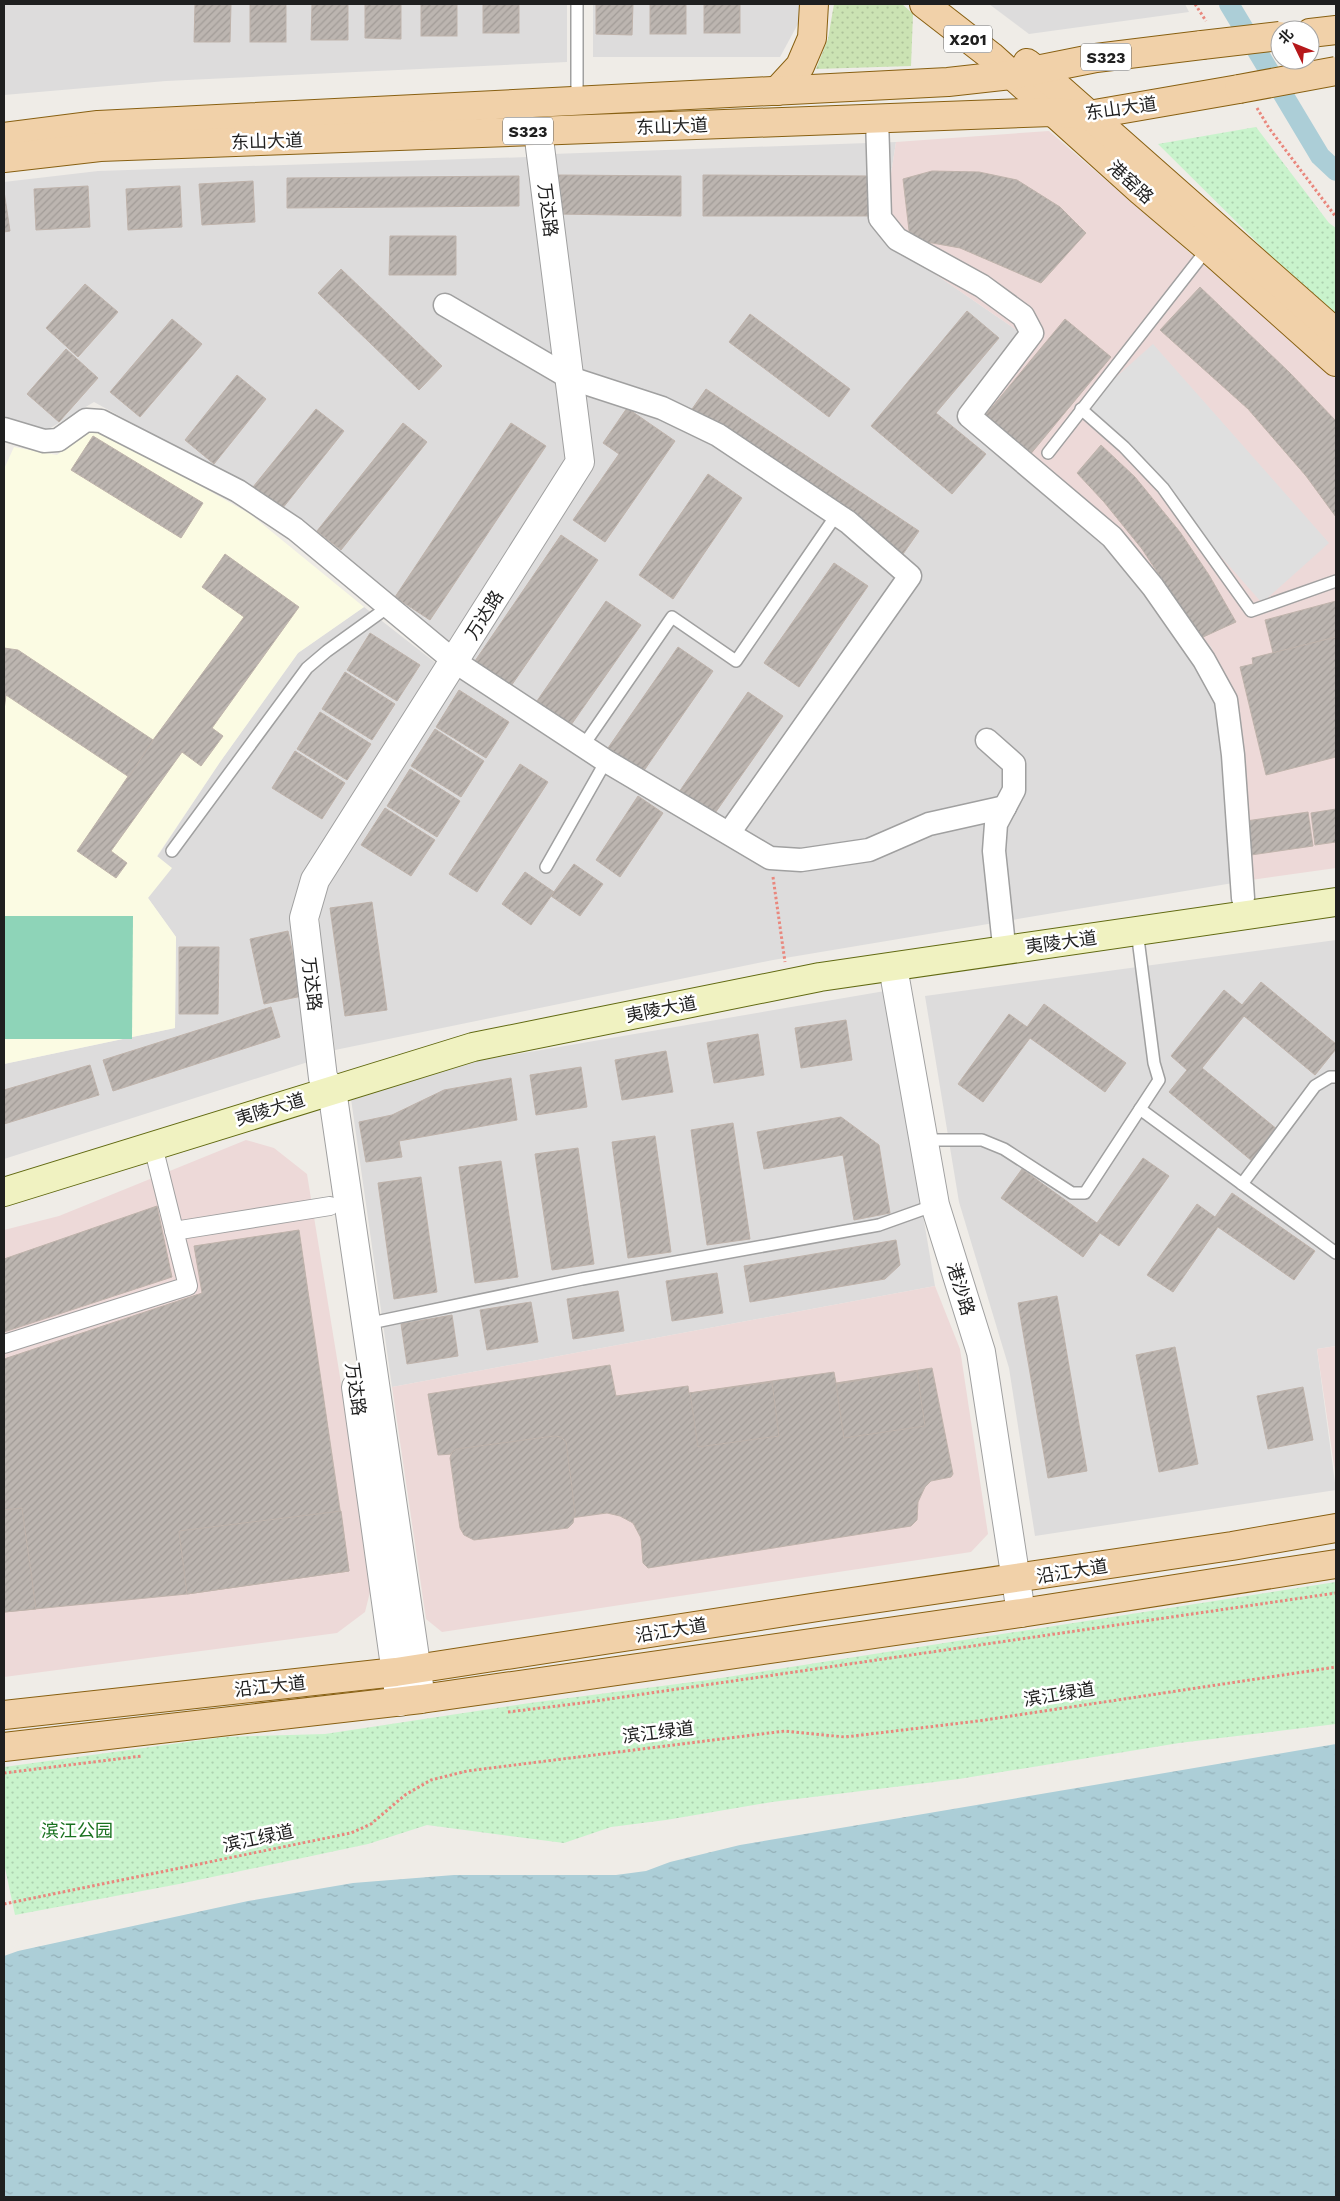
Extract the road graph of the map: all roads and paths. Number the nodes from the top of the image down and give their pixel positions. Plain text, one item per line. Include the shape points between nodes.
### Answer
1 (577, 4) edge
2 (814, 4) edge
3 (924, 4) edge
4 (950, 4) edge
5 (1195, 4) edge
6 (1270, 36) edge
7 (1206, 37) junction
8 (1336, 71) edge
9 (1023, 72) junction
10 (777, 91) junction
11 (1246, 96) junction
12 (577, 101) junction
13 (1052, 112) junction
14 (1089, 115) junction
15 (877, 118) junction
16 (538, 131) junction
17 (4, 137) edge
18 (4, 158) edge
19 (1336, 217) edge
20 (1208, 248) junction
21 (445, 305) dead end
22 (1336, 333) edge
23 (1336, 362) edge
24 (570, 378) junction
25 (1081, 409) junction
26 (4, 429) edge
27 (1048, 453) dead end
28 (837, 514) junction
29 (1336, 581) edge
30 (388, 607) junction
31 (454, 662) junction
32 (987, 740) dead end
33 (583, 746) junction
34 (606, 761) junction
35 (1005, 807) junction
36 (729, 833) junction
37 (172, 851) dead end
38 (770, 858) junction
39 (546, 868) dead end
40 (1336, 883) edge
41 (1243, 898) junction
42 (1336, 902) edge
43 (1137, 931) junction
44 (1004, 936) junction
45 (893, 967) junction
46 (786, 970) junction
47 (1336, 1077) edge
48 (323, 1088) junction
49 (1140, 1109) junction
50 (924, 1140) junction
51 (152, 1146) junction
52 (4, 1176) edge
53 (1242, 1184) junction
54 (4, 1192) edge
55 (935, 1205) junction
56 (330, 1206) junction
57 (174, 1231) junction
58 (1336, 1253) edge
59 (366, 1324) junction
60 (4, 1344) edge
61 (1336, 1528) edge
62 (1336, 1564) edge
63 (1016, 1579) junction
64 (1021, 1612) junction
65 (1336, 1667) edge
66 (407, 1671) junction
67 (411, 1701) junction
68 (4, 1715) edge
69 (4, 1747) edge
70 (4, 1904) edge

1 - 12 lane
2 - 10 main road via 812,38 800,66
3 - 9 main road, 港窑路 / X201 via 991,56
4 - 9 main road, 港窑路 / X201
5 - 7 path
6 - 7 main road, 东山大道 / S323, bridge
7 - 9 main road, 东山大道 / S323
8 - 11 main road, 东山大道, bridge
9 - 10 main road, 东山大道 / S323 via 948,82
9 - 13 main road, 港窑路
9 - 14 main road, 港窑路
10 - 12 main road, 东山大道 / S323
11 - 14 main road, 东山大道
11 - 19 path
12 - 17 main road, 东山大道 / S323 via 98,125
13 - 14 main road, 东山大道
13 - 15 main road, 东山大道 / S323
13 - 20 main road, 港窑路
14 - 22 main road, 港窑路
15 - 16 main road, 东山大道 / S323
15 - 41 street via 880,218 897,239 982,286 1023,316 1032,333 969,416 1112,537 1204,660 1226,700
16 - 18 main road, 东山大道 / S323 via 100,147
16 - 24 street, 万达路
20 - 23 main road, 港窑路
20 - 25 lane
21 - 24 street
24 - 28 street via 662,408 718,435
24 - 31 street, 万达路 via 580,462
25 - 27 lane
25 - 29 lane via 1163,488 1251,611
26 - 30 street via 44,441 58,440 86,420 101,420 238,491 294,529
28 - 33 lane via 736,660 672,617
28 - 36 street via 910,576
30 - 31 street
30 - 37 lane via 307,668
31 - 33 street
31 - 48 street, 万达路 via 315,880 304,918
32 - 35 street via 1014,764 1014,790
33 - 34 street
34 - 36 street
34 - 39 lane
35 - 38 street via 929,824 869,850 801,860
35 - 44 street via 996,824 994,851
36 - 38 street
38 - 46 path
40 - 41 main road, 夷陵大道
41 - 44 main road, 夷陵大道
42 - 43 main road, 夷陵大道
43 - 45 main road, 夷陵大道
43 - 49 lane via 1159,1080
44 - 46 main road, 夷陵大道
45 - 48 main road, 夷陵大道 via 820,977 473,1047
45 - 50 street, 港沙路
46 - 48 main road, 夷陵大道 via 468,1035
47 - 53 lane via 1315,1086
48 - 51 main road, 夷陵大道
48 - 52 main road, 夷陵大道
48 - 56 street, 万达路
48 - 59 street, 万达路
49 - 50 lane via 1085,1193 1072,1193 1004,1149 982,1140
49 - 53 lane
50 - 55 street, 港沙路
51 - 54 main road, 夷陵大道
51 - 57 street
53 - 58 lane
55 - 59 lane via 879,1225
55 - 63 street, 港沙路 via 980,1352
56 - 57 street
56 - 66 street, 万达路
57 - 60 street via 188,1286
59 - 66 street, 万达路
61 - 63 main road, 沿江大道
62 - 64 main road, 沿江大道
63 - 64 street, 港沙路
63 - 66 main road, 沿江大道
64 - 67 main road, 沿江大道
65 - 70 path, 滨江绿道 via 845,1737 785,1731 467,1771 431,1780 405,1795 371,1824 351,1832
66 - 67 street, 万达路
66 - 68 main road, 沿江大道
67 - 69 main road, 沿江大道

